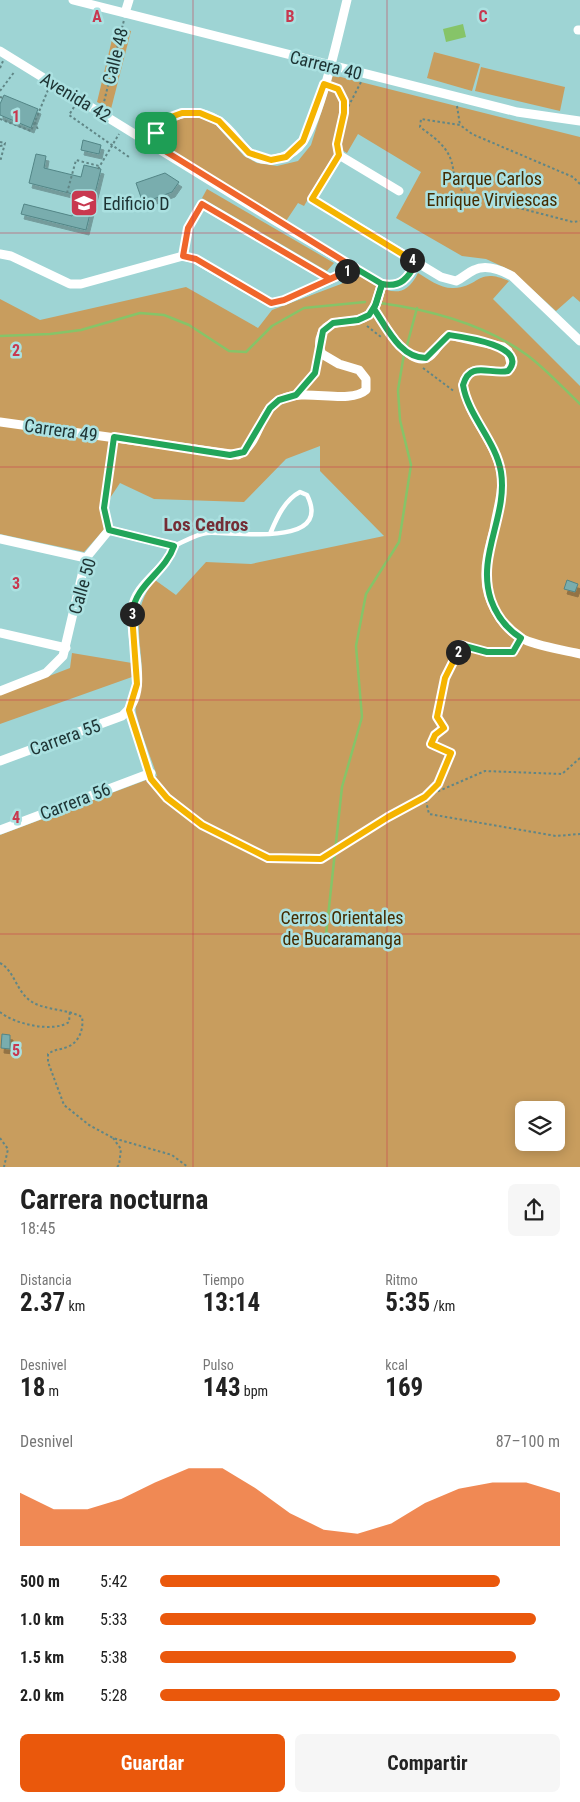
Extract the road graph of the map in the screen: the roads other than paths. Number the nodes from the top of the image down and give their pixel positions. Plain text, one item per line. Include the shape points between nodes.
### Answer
1 (73, 0) edge
2 (129, 0) edge
3 (347, 0) edge
4 (125, 13) junction
5 (0, 51) edge
6 (330, 66) junction
7 (580, 121) edge
8 (152, 143) junction
9 (399, 191) dead end
10 (202, 204) road end
11 (0, 254) edge
12 (417, 262) junction
13 (355, 268) junction
14 (330, 279) junction
15 (382, 284) junction
16 (374, 309) junction
17 (580, 341) edge
18 (0, 422) edge
19 (270, 534) junction
20 (0, 539) edge
21 (174, 546) junction
22 (86, 558) junction
23 (0, 633) edge
24 (66, 648) junction
25 (580, 654) edge
26 (0, 691) edge
27 (0, 761) edge
28 (151, 773) road end
29 (0, 830) edge

1 - 4 street, Carrera 40
2 - 4 street, Calle 48
3 - 6 street
4 - 6 street, Carrera 40
5 - 8 street, Avenida 42
6 - 7 street, Carrera 40 via 517,112
6 - 8 street via 303,141 286,157 271,160 249,153 219,121 200,113 171,117 159,128
8 - 13 street, Avenida 42
9 - 12 street via 339,155 312,199
10 - 14 street
11 - 14 street via 70,284 81,284 183,256 196,259 271,303
12 - 15 street via 405,281 397,285
12 - 17 street via 450,280 462,278 478,268 502,271 512,276
13 - 14 street
13 - 15 street, Avenida 42
15 - 16 street
16 - 18 street, Carrera 49 via 358,320 327,326 319,347 322,354 330,359 359,370 366,379 366,390 352,396 296,395 274,404 248,448 238,455
16 - 25 street via 410,355 426,358 449,335 503,347 508,351 511,364 508,371 481,369 468,375 463,385 501,472 500,497 486,569 487,588 502,622 521,638
19 - 19 lane via 294,531 308,523 312,504 308,495 300,492 294,495
19 - 21 lane via 205,533
20 - 22 street
21 - 22 street, Calle 50 via 109,530
21 - 27 street, Carrera 55 via 138,593 132,607 137,684 129,710 122,716
22 - 24 street, Calle 50
23 - 24 street
24 - 26 street, Calle 50 via 64,656 53,669
28 - 29 street, Carrera 56

